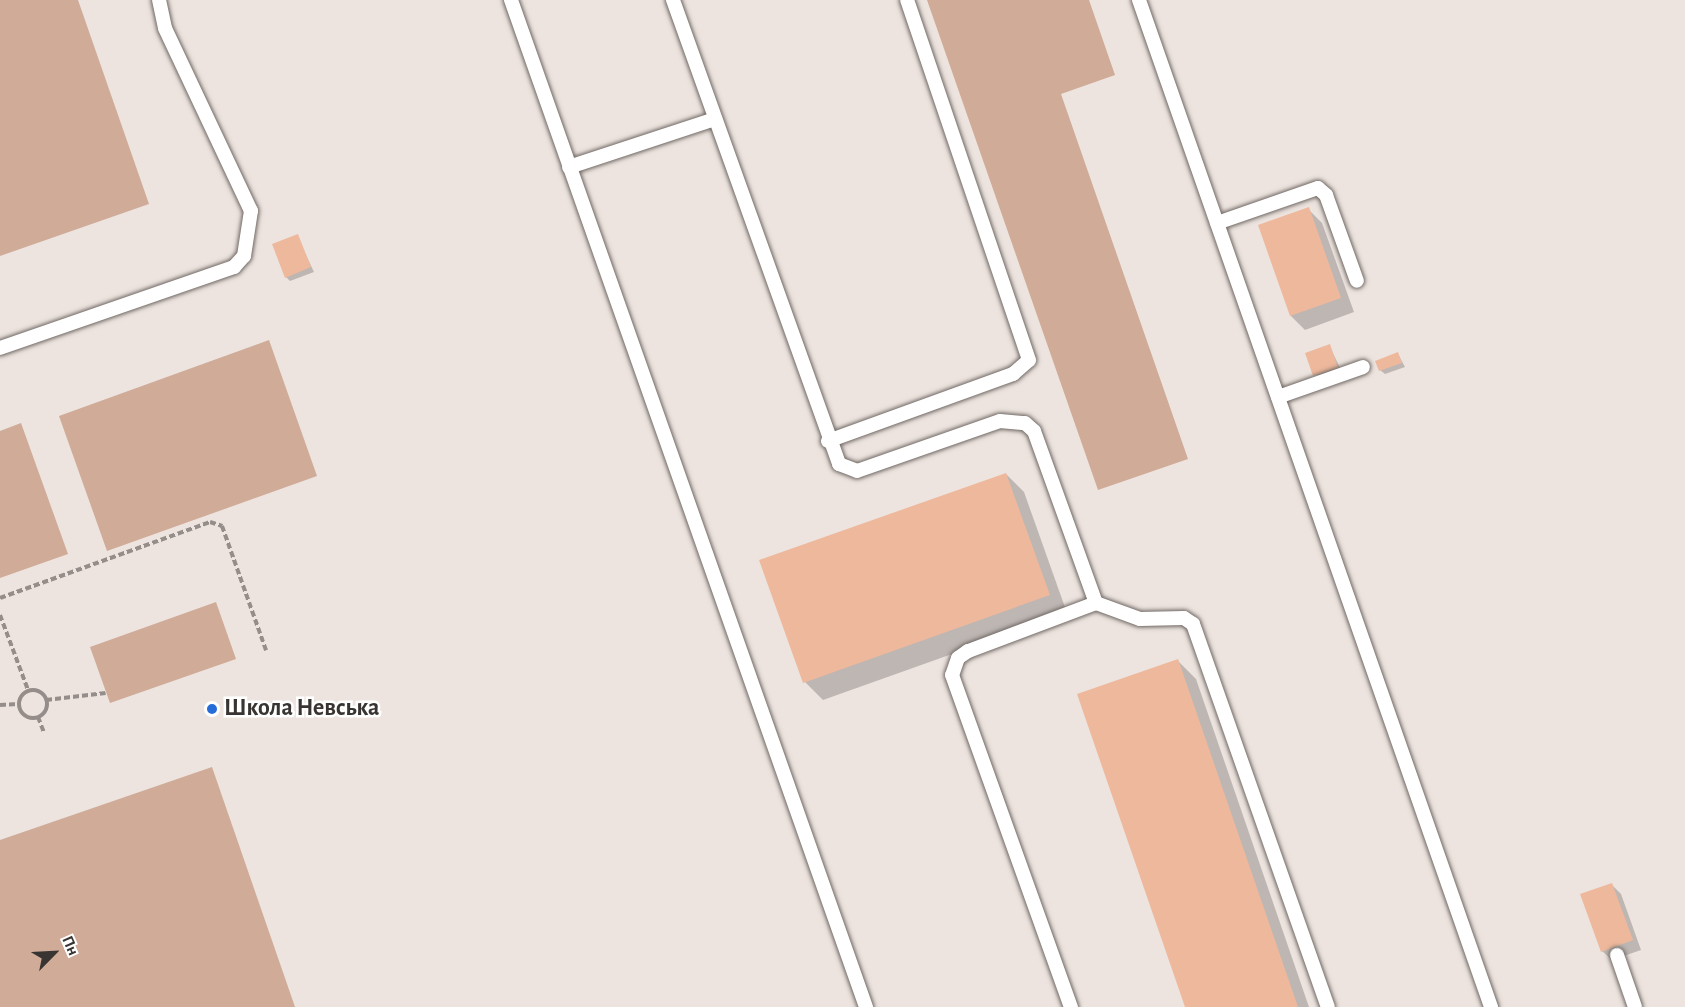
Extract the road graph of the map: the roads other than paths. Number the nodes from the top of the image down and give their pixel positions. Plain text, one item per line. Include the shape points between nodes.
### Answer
1 (159, 0) edge
2 (511, 0) edge
3 (673, 0) edge
4 (907, 0) edge
5 (1139, 0) edge
6 (715, 119) junction
7 (569, 167) junction
8 (1217, 222) junction
9 (1357, 281) dead end
10 (0, 348) edge
11 (1362, 367) dead end
12 (1278, 397) junction
13 (828, 441) junction
14 (1096, 603) junction
15 (1617, 955) dead end
16 (866, 1007) edge
17 (1071, 1007) edge
18 (1328, 1007) edge
19 (1491, 1007) edge
20 (1635, 1007) edge

1 - 10 lane via 165,28 251,211 244,256 234,267
2 - 7 lane
3 - 6 lane
4 - 13 lane via 1029,360 1014,374
5 - 8 lane
6 - 7 lane
6 - 13 lane
7 - 16 lane
8 - 9 lane via 1318,188 1326,195
8 - 12 lane
11 - 12 lane
12 - 19 lane
13 - 14 lane via 839,464 857,471 1000,421 1025,423 1034,431
14 - 17 lane via 968,651 958,658 952,675
14 - 18 lane via 1140,619 1184,618 1193,624
15 - 20 lane

